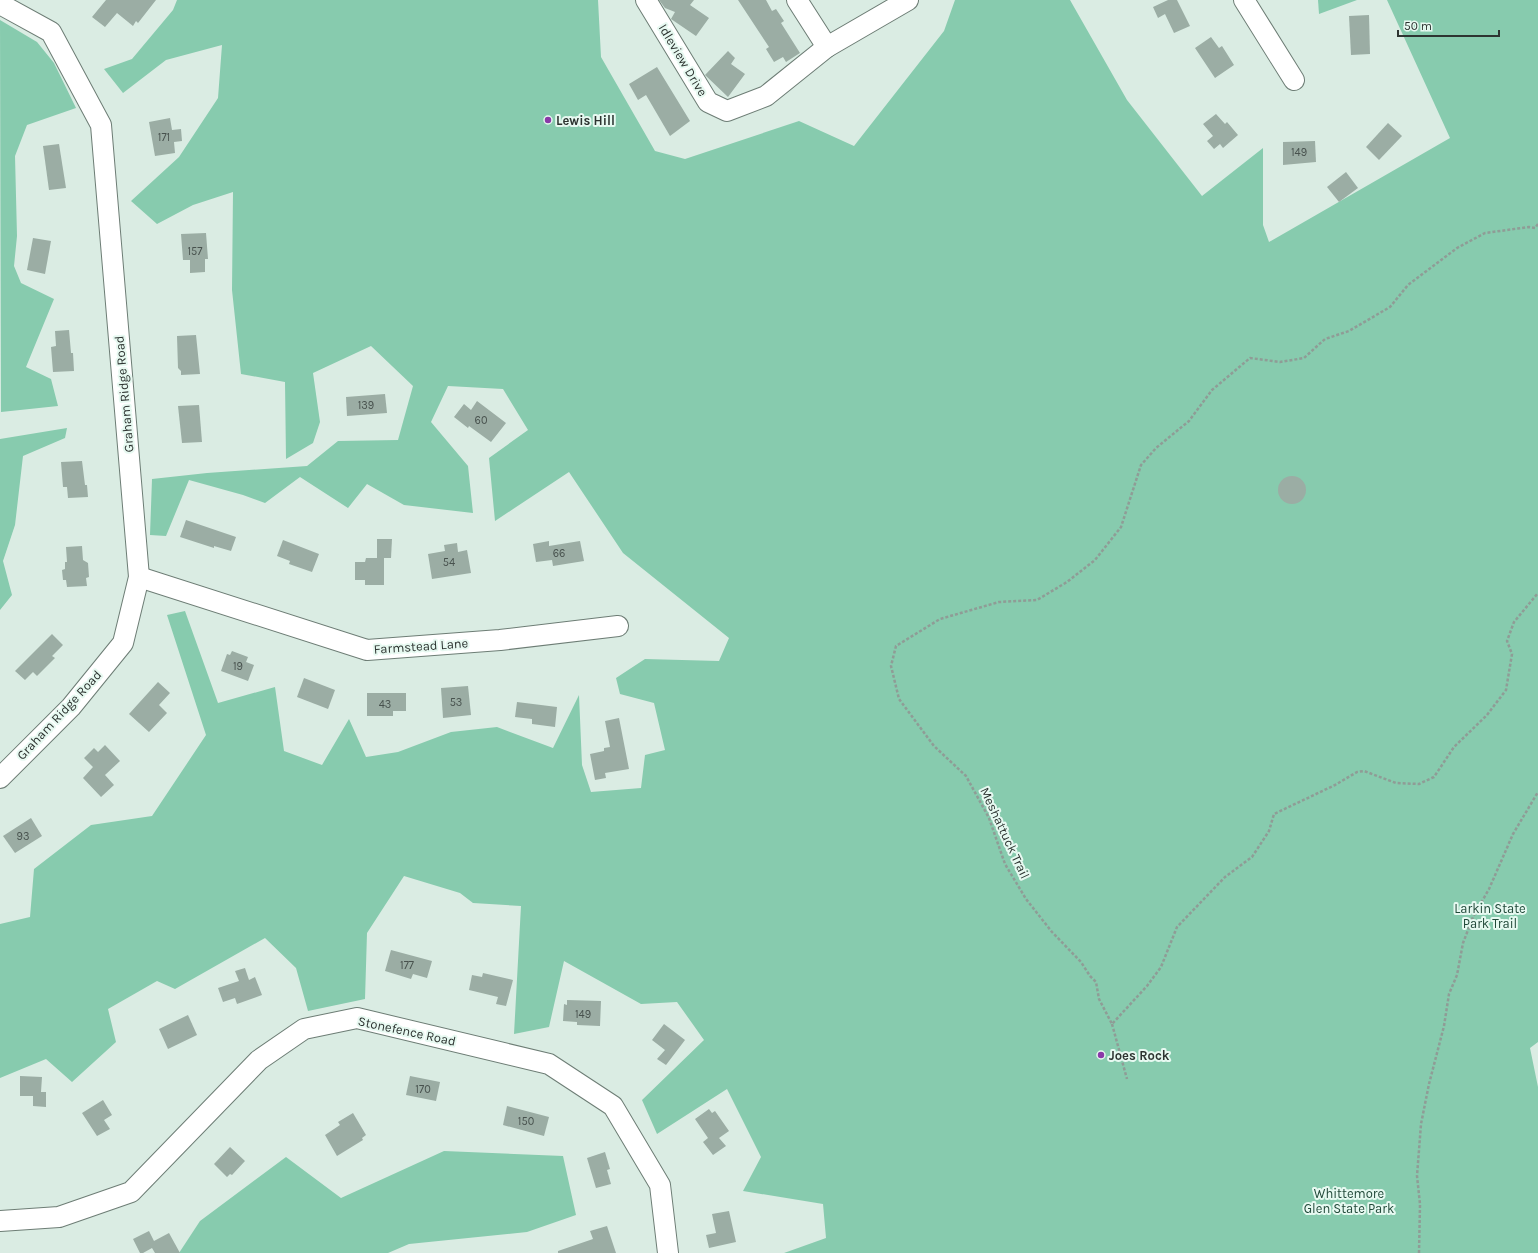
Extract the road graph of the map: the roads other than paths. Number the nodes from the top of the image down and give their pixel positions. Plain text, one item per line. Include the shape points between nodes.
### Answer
1 (646, 0) edge
2 (797, 0) edge
3 (908, 0) edge
4 (1244, 0) edge
5 (0, 4) edge
6 (827, 47) junction
7 (1294, 80) dead end
8 (139, 577) junction
9 (618, 626) dead end
10 (0, 778) edge
11 (0, 1221) edge
12 (668, 1253) edge

1 - 6 street, Idleview Drive via 708,102 728,111 766,96
2 - 6 street
3 - 6 street, Idleview Drive
4 - 7 street
5 - 8 street, Graham Ridge Road via 51,32 101,125
8 - 9 street, Farmstead Lane via 367,650 500,640
8 - 10 street, Graham Ridge Road via 123,643 71,707
11 - 12 street, Stonefence Road via 59,1217 131,1192 259,1060 304,1029 358,1018 549,1064 613,1106 660,1185

